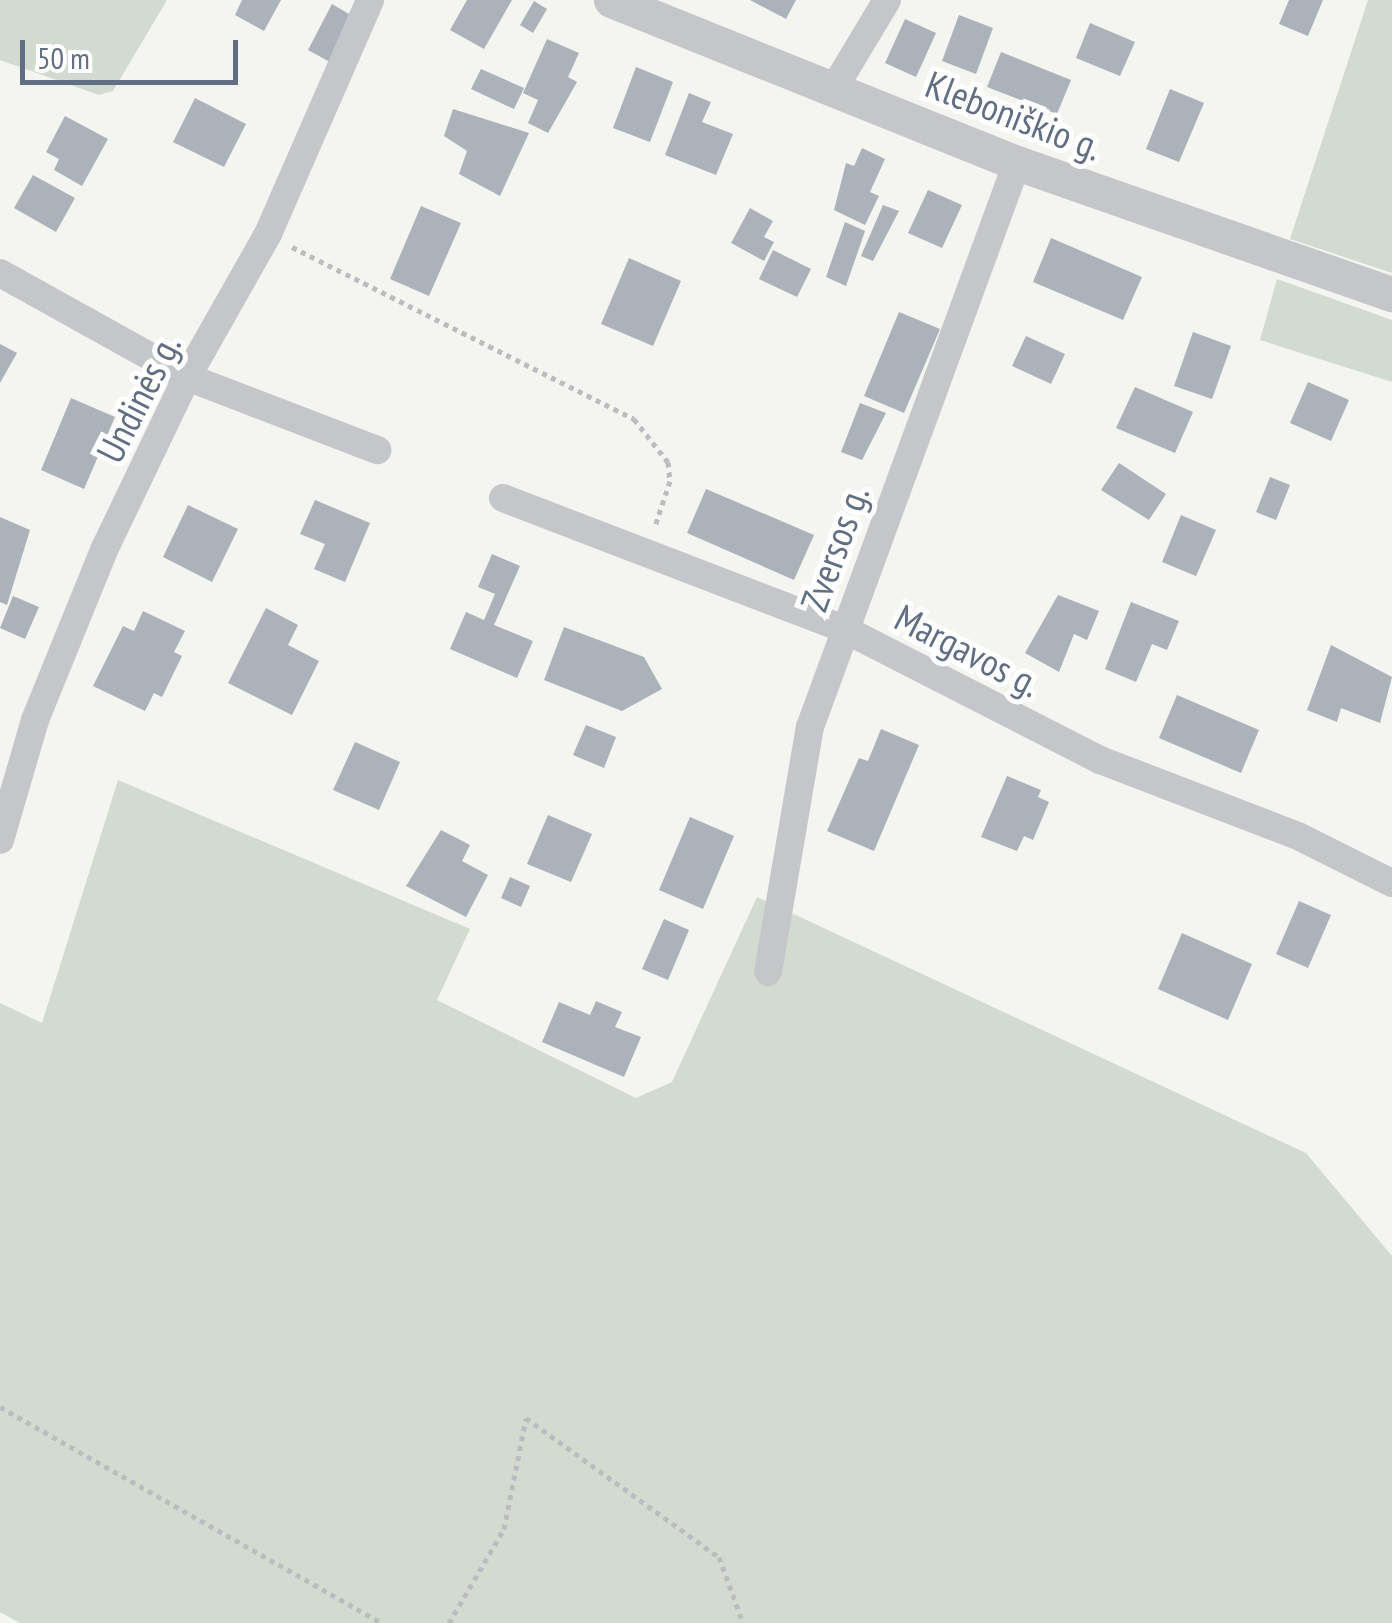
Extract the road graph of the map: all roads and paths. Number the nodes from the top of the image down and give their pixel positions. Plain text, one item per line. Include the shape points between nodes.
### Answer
1 (370, 0) edge
2 (611, 0) edge
3 (887, 0) edge
4 (833, 90) junction
5 (1017, 163) junction
6 (268, 234) junction
7 (0, 273) edge
8 (1392, 294) edge
9 (188, 377) junction
10 (377, 450) dead end
11 (503, 498) dead end
12 (646, 553) junction
13 (844, 629) junction
14 (0, 840) edge
15 (1392, 882) edge
16 (768, 972) dead end
17 (0, 1407) edge
18 (382, 1623) edge
19 (450, 1623) edge
20 (743, 1623) edge

1 - 6 street, Undinės g.
2 - 4 street, Kleboniškio g.
3 - 4 street
4 - 5 street, Kleboniškio g.
5 - 8 street, Kleboniškio g.
5 - 13 street, Zversos g.
6 - 9 street, Undinės g.
6 - 12 path via 646,429 668,462 670,481
7 - 9 street
9 - 10 street
9 - 14 street, Undinės g. via 105,548 35,720
11 - 12 street, Margavos g.
12 - 13 street, Margavos g.
13 - 15 street, Margavos g. via 1100,760 1298,836
13 - 16 street, Zversos g. via 810,728
17 - 18 path
19 - 20 path via 504,1529 526,1418 719,1557

